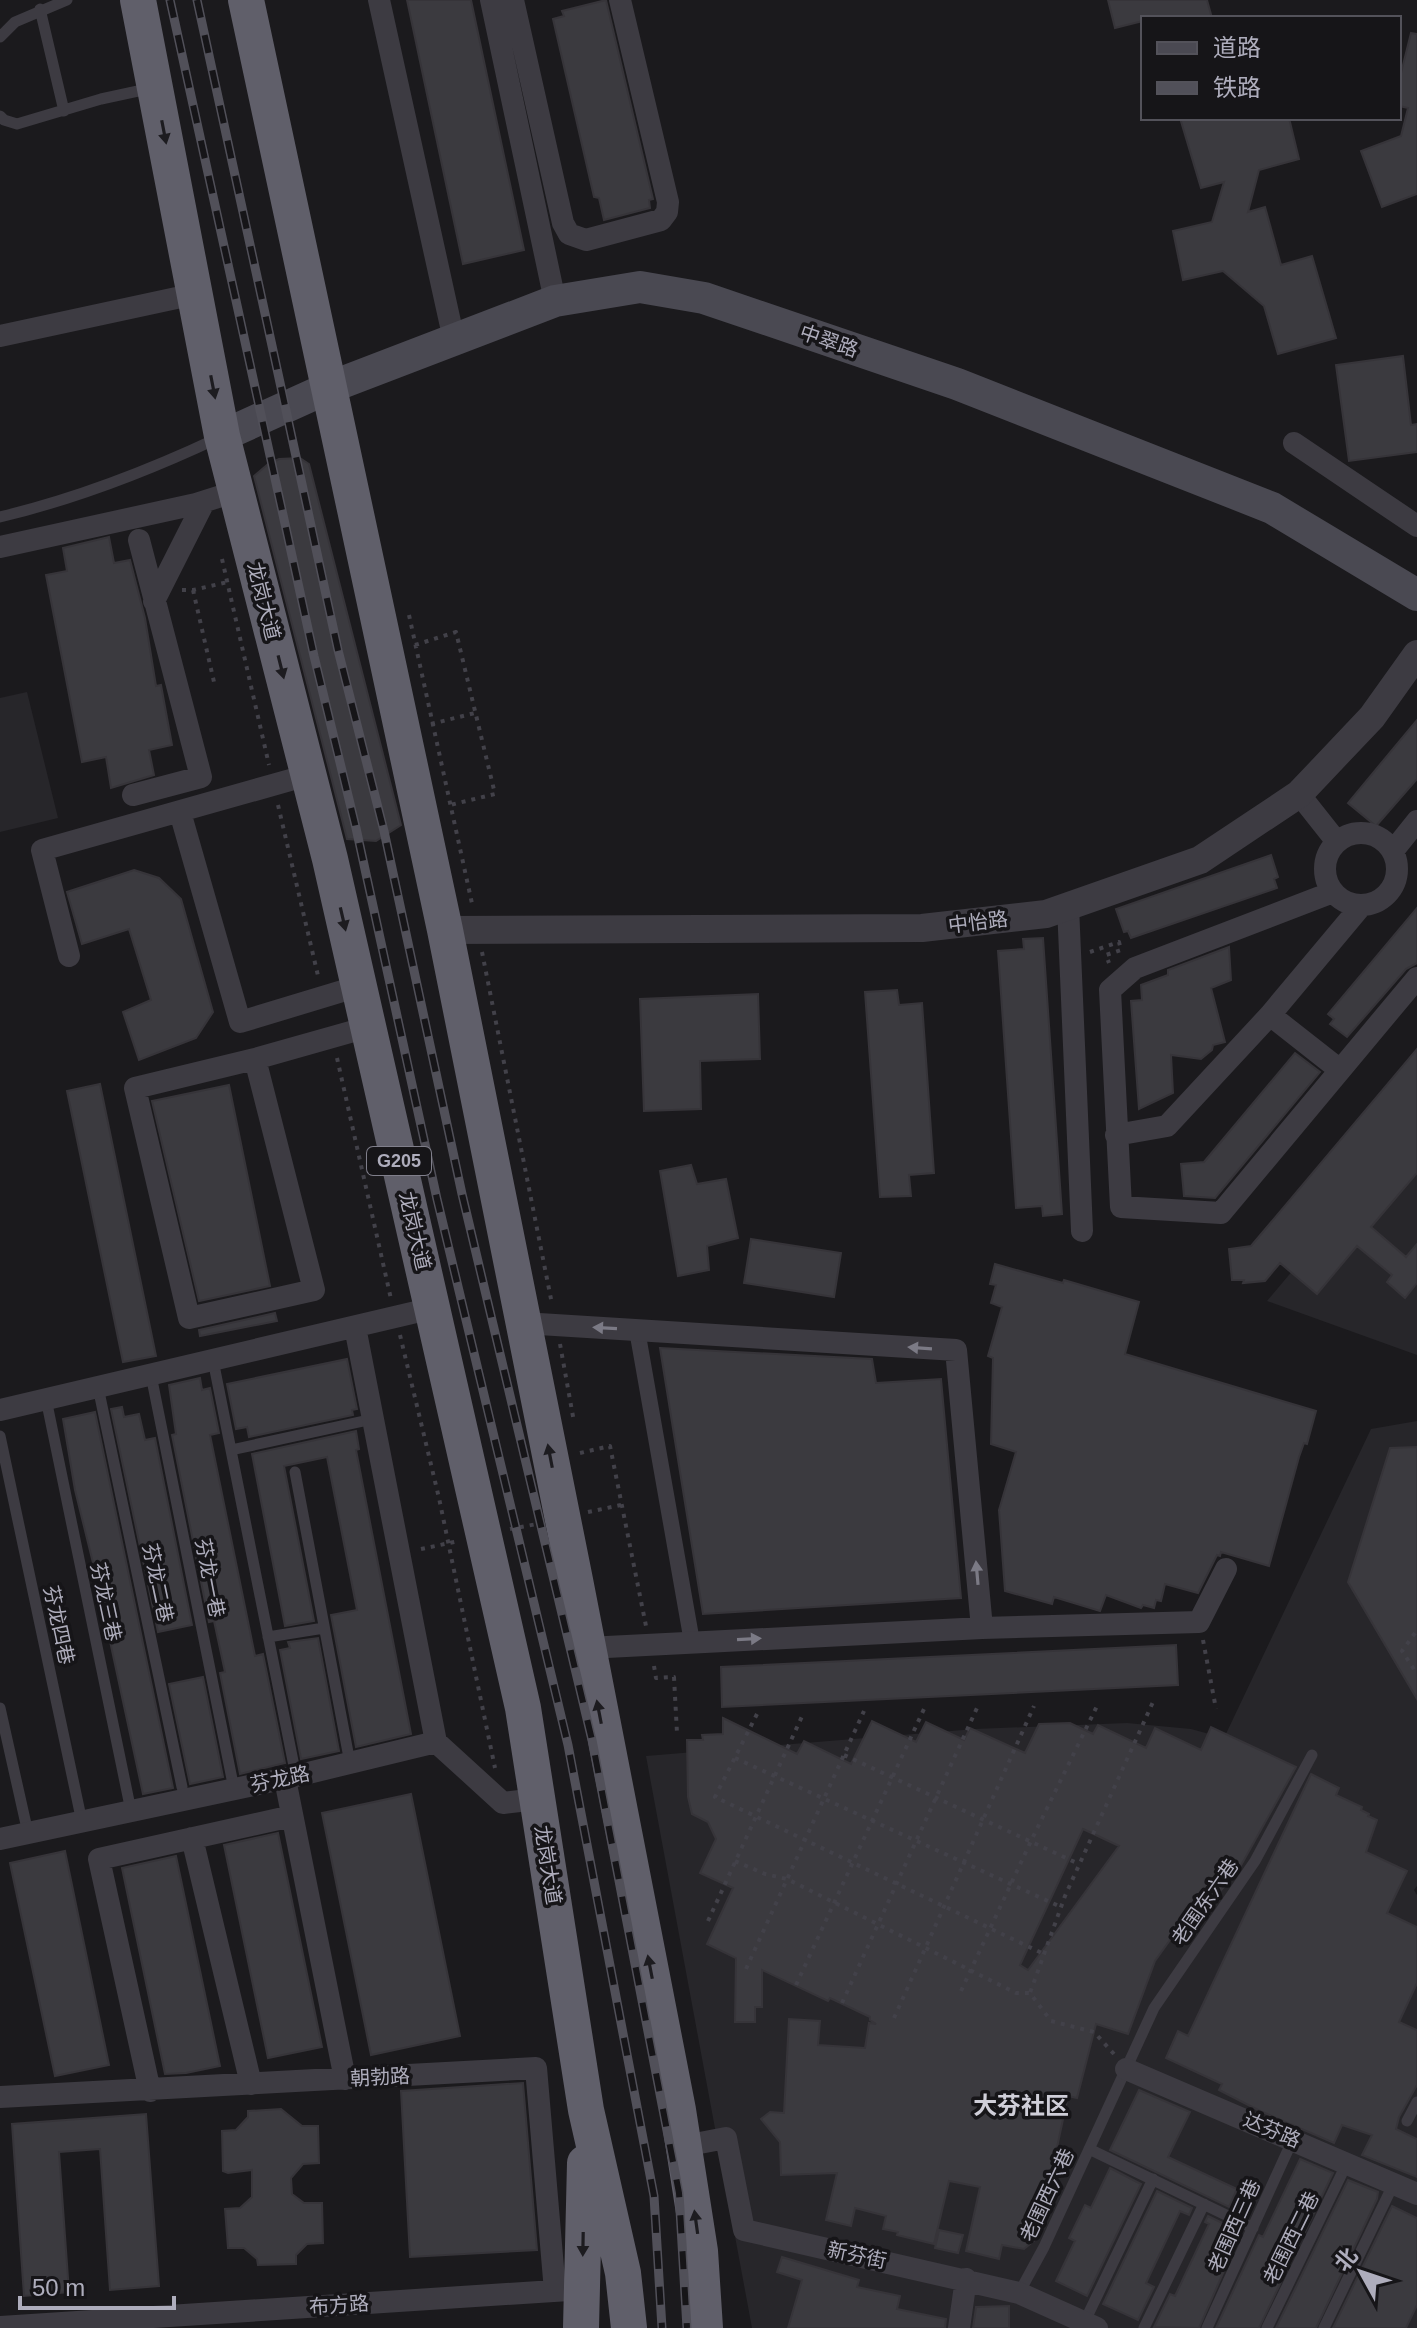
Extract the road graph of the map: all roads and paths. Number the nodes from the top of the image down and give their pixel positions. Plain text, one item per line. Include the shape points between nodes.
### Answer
1 (67, 0) edge
2 (138, 0) edge
3 (246, 0) edge
4 (379, 0) edge
5 (491, 0) edge
6 (513, 0) edge
7 (620, 0) edge
8 (40, 9) junction
9 (0, 37) edge
10 (155, 87) junction
11 (64, 111) junction
12 (0, 116) edge
13 (195, 294) junction
14 (555, 301) junction
15 (0, 336) edge
16 (454, 340) junction
17 (328, 388) junction
18 (222, 436) junction
19 (1294, 443) dead end
20 (220, 496) junction
21 (0, 517) edge
22 (1417, 526) edge
23 (139, 540) dead end
24 (219, 545) dead end
25 (0, 547) edge
26 (193, 590) dead end
27 (1417, 595) edge
28 (154, 601) junction
29 (415, 645) dead end
30 (1417, 654) edge
31 (214, 682) dead end
32 (308, 775) junction
33 (273, 786) junction
34 (1299, 794) junction
35 (133, 795) dead end
36 (450, 805) dead end
37 (180, 812) junction
38 (1417, 821) edge
39 (1337, 842) junction
40 (1393, 851) junction
41 (1333, 892) junction
42 (1362, 905) junction
43 (1068, 906) junction
44 (445, 930) junction
45 (1070, 955) junction
46 (69, 956) dead end
47 (1417, 978) edge
48 (1116, 984) junction
49 (359, 986) junction
50 (323, 997) junction
51 (1270, 1015) junction
52 (368, 1027) junction
53 (332, 1038) junction
54 (255, 1059) junction
55 (1340, 1070) junction
56 (1116, 1135) junction
57 (1082, 1231) dead end
58 (433, 1308) junction
59 (395, 1317) junction
60 (523, 1323) junction
61 (355, 1327) junction
62 (637, 1330) junction
63 (213, 1360) junction
64 (151, 1375) junction
65 (98, 1387) junction
66 (46, 1399) junction
67 (0, 1410) edge
68 (373, 1419) junction
69 (0, 1436) edge
70 (231, 1450) junction
71 (580, 1453) dead end
72 (295, 1472) dead end
73 (621, 1505) junction
74 (576, 1515) dead end
75 (546, 1522) dead end
76 (501, 1532) dead end
77 (471, 1538) dead end
78 (411, 1551) dead end
79 (1226, 1569) dead end
80 (1199, 1622) junction
81 (324, 1628) junction
82 (982, 1628) junction
83 (1415, 1633) dead end
84 (268, 1637) junction
85 (692, 1642) junction
86 (649, 1644) junction
87 (587, 1648) junction
88 (1417, 1674) edge
89 (656, 1678) dead end
90 (1153, 1702) dead end
91 (1098, 1704) dead end
92 (1034, 1706) dead end
93 (0, 1708) edge
94 (977, 1708) dead end
95 (924, 1709) dead end
96 (1216, 1709) dead end
97 (864, 1711) dead end
98 (804, 1712) dead end
99 (757, 1714) dead end
100 (677, 1733) dead end
101 (436, 1742) junction
102 (844, 1755) junction
103 (1312, 1755) dead end
104 (735, 1758) junction
105 (350, 1763) junction
106 (774, 1775) junction
107 (290, 1777) junction
108 (892, 1779) junction
109 (182, 1787) dead end
110 (234, 1789) junction
111 (824, 1798) junction
112 (935, 1798) junction
113 (520, 1801) junction
114 (131, 1811) junction
115 (755, 1815) junction
116 (292, 1816) junction
117 (873, 1820) junction
118 (982, 1821) junction
119 (82, 1822) junction
120 (28, 1833) junction
121 (192, 1838) junction
122 (0, 1839) edge
123 (805, 1839) junction
124 (916, 1840) junction
125 (1031, 1841) junction
126 (735, 1861) junction
127 (853, 1863) junction
128 (963, 1863) junction
129 (1079, 1864) junction
130 (787, 1879) junction
131 (1011, 1883) junction
132 (896, 1884) junction
133 (834, 1902) junction
134 (945, 1905) junction
135 (1061, 1907) junction
136 (708, 1921) dead end
137 (878, 1924) junction
138 (991, 1927) junction
139 (926, 1947) junction
140 (1044, 1954) junction
141 (746, 1969) dead end
142 (971, 1971) junction
143 (796, 1985) dead end
144 (961, 1991) dead end
145 (1030, 1993) junction
146 (842, 2003) dead end
147 (894, 2018) dead end
148 (1126, 2069) junction
149 (345, 2079) junction
150 (251, 2084) junction
151 (150, 2091) junction
152 (0, 2097) edge
153 (1417, 2102) edge
154 (586, 2110) junction
155 (1407, 2121) dead end
156 (1293, 2139) junction
157 (684, 2146) junction
158 (1089, 2149) junction
159 (1347, 2163) junction
160 (1153, 2179) junction
161 (1394, 2183) junction
162 (1417, 2194) edge
163 (1204, 2204) junction
164 (1253, 2228) junction
165 (701, 2273) junction
166 (966, 2279) junction
167 (568, 2290) junction
168 (1019, 2293) junction
169 (1090, 2325) edge
170 (0, 2327) edge
171 (581, 2328) edge
172 (629, 2328) edge
173 (705, 2328) edge
174 (713, 2328) edge
175 (959, 2328) edge
176 (1144, 2328) edge
177 (1207, 2328) edge
178 (1267, 2328) edge
179 (1324, 2328) edge

1 - 8 lane
2 - 10 highway, 龙岗大道 / G205
3 - 17 highway
4 - 16 street
5 - 14 street
6 - 7 street via 563,223 569,234 586,240 661,220 667,212
8 - 9 lane
8 - 11 lane
10 - 11 lane
10 -> 13 highway, 龙岗大道 / G205
11 - 12 lane via 17,124
13 - 15 street
13 -> 18 highway, 龙岗大道 / G205
14 - 16 main road, 中翠路
14 - 27 main road, 中翠路 via 640,287 704,298 957,384 1272,508
16 - 17 main road, 中翠路
17 - 18 main road, 中翠路
17 - 44 highway
18 - 20 highway, 龙岗大道 / G205
18 - 21 lane via 152,469
19 - 22 street
20 - 25 street
20 - 28 street
20 -> 32 highway, 龙岗大道 / G205
23 - 28 street
24 - 33 path
26 - 31 path
28 - 35 street via 201,777
29 - 36 path via 456,632 495,794
30 - 34 street, 中怡路 via 1372,717
32 - 33 street
32 -> 49 highway, 龙岗大道 / G205
33 - 37 street
33 - 50 path
34 - 39 street
34 - 43 street, 中怡路 via 1200,860
37 - 46 street via 42,850
37 - 50 street via 240,1022
38 - 40 street
39 - 40 street via 1359,832 1372,834
39 - 41 street via 1324,868
40 - 42 street via 1394,884 1375,902
41 - 42 street
41 - 48 street via 1135,968
42 - 51 street
43 - 44 street, 中怡路 via 1046,914 922,928
43 - 45 street
44 - 60 highway
45 - 48 path via 1119,942 1121,950 1106,955
45 - 57 street
47 - 55 street
48 - 56 street via 1110,990
49 - 50 street
49 - 52 highway, 龙岗大道 / G205
51 - 55 street
51 - 56 street via 1167,1126
52 - 53 street
52 - 58 highway, 龙岗大道 / G205
53 - 54 street
53 - 59 path
54 - 54 street via 135,1088 189,1318 314,1290
55 - 56 street via 1221,1213 1121,1207
58 - 59 street
58 - 113 highway, 龙岗大道 / G205 via 523,1708
59 - 61 street
59 - 113 path
62 -> 60 street
87 -> 60 highway
61 - 63 street
61 - 68 street
82 -> 62 street via 956,1350
62 - 85 street
63 - 64 street
63 - 70 lane
64 - 65 street
64 - 110 lane, 芬龙一巷
65 - 66 street
65 - 109 lane, 芬龙二巷
66 - 67 street
66 - 114 lane, 芬龙三巷
68 - 70 lane
68 - 101 street
69 - 119 lane, 芬龙四巷
70 - 84 lane
71 - 73 path via 610,1446
72 - 81 lane
73 - 74 path
73 - 86 path
75 - 76 path
77 - 78 path
79 - 80 street
80 - 82 street
80 - 96 path
81 - 84 lane
81 - 105 lane
85 -> 82 street
83 - 88 path via 1402,1651
84 - 107 lane
85 - 86 street
86 - 87 street
157 -> 87 highway
89 - 100 path via 674,1677
90 - 129 path
91 - 125 path
92 - 118 path
93 - 120 lane
94 - 112 path
95 - 108 path
97 - 102 path
98 - 106 path
99 - 104 path
101 - 105 street, 芬龙路
101 - 113 street
102 - 108 path
102 - 111 path
103 - 148 lane, 老围东六巷 via 1255,1861 1154,2008
104 - 106 path
104 - 115 path via 715,1797
105 - 107 street, 芬龙路
106 - 111 path
106 - 115 path
107 - 110 street, 芬龙路
107 - 116 street
108 - 112 path
108 - 117 path
110 - 114 street, 芬龙路
111 - 117 path
111 - 123 path
112 - 118 path
112 - 124 path
113 - 154 highway, 龙岗大道 / G205
114 - 119 street, 芬龙路
115 - 123 path
115 - 126 path
116 - 121 street
116 - 149 street
117 - 124 path
117 - 127 path
118 - 125 path
118 - 128 path
119 - 120 street, 芬龙路
120 - 122 street, 芬龙路
121 - 150 street
121 - 151 street via 99,1859
123 - 127 path
123 - 130 path
124 - 128 path
124 - 132 path
125 - 129 path
125 - 131 path
126 - 130 path
126 - 136 path
127 - 132 path
127 - 133 path
128 - 131 path
128 - 134 path
129 - 135 path
130 - 133 path
130 - 141 path
131 - 135 path
131 - 138 path
132 - 134 path
132 - 137 path
133 - 137 path
133 - 143 path
134 - 138 path
134 - 139 path
135 - 140 path
137 - 139 path
137 - 146 path
138 - 140 path
138 - 142 path
139 - 142 path
139 - 147 path
140 - 145 path
142 - 144 path
142 - 145 path via 1016,1993
145 - 148 path via 1051,2021 1094,2032
148 - 156 street, 达芬路
148 - 158 lane, 老围西六巷
149 - 150 street, 朝勃路
149 - 167 street, 朝勃路 via 536,2068
150 - 151 street, 朝勃路
151 - 152 street, 朝勃路
153 - 155 lane
154 -> 167 highway
154 - 172 highway, 龙岗大道 / G205 via 623,2273
156 - 159 street, 达芬路
156 - 164 lane, 老围西三巷
165 -> 157 highway
157 - 166 street, 新芬街 via 726,2138 744,2230
158 - 160 lane
158 - 168 lane, 老围西六巷
159 - 161 street, 达芬路
159 - 178 lane, 老围西二巷
160 - 163 lane
160 - 169 lane
161 - 162 street, 达芬路
161 - 179 lane
163 - 164 lane
163 - 176 lane
164 - 177 lane, 老围西三巷
165 - 173 highway
165 - 174 highway
166 - 168 street, 新芬街
166 - 175 street
167 - 170 street, 布方路
167 - 171 highway
168 - 169 street, 新芬街

